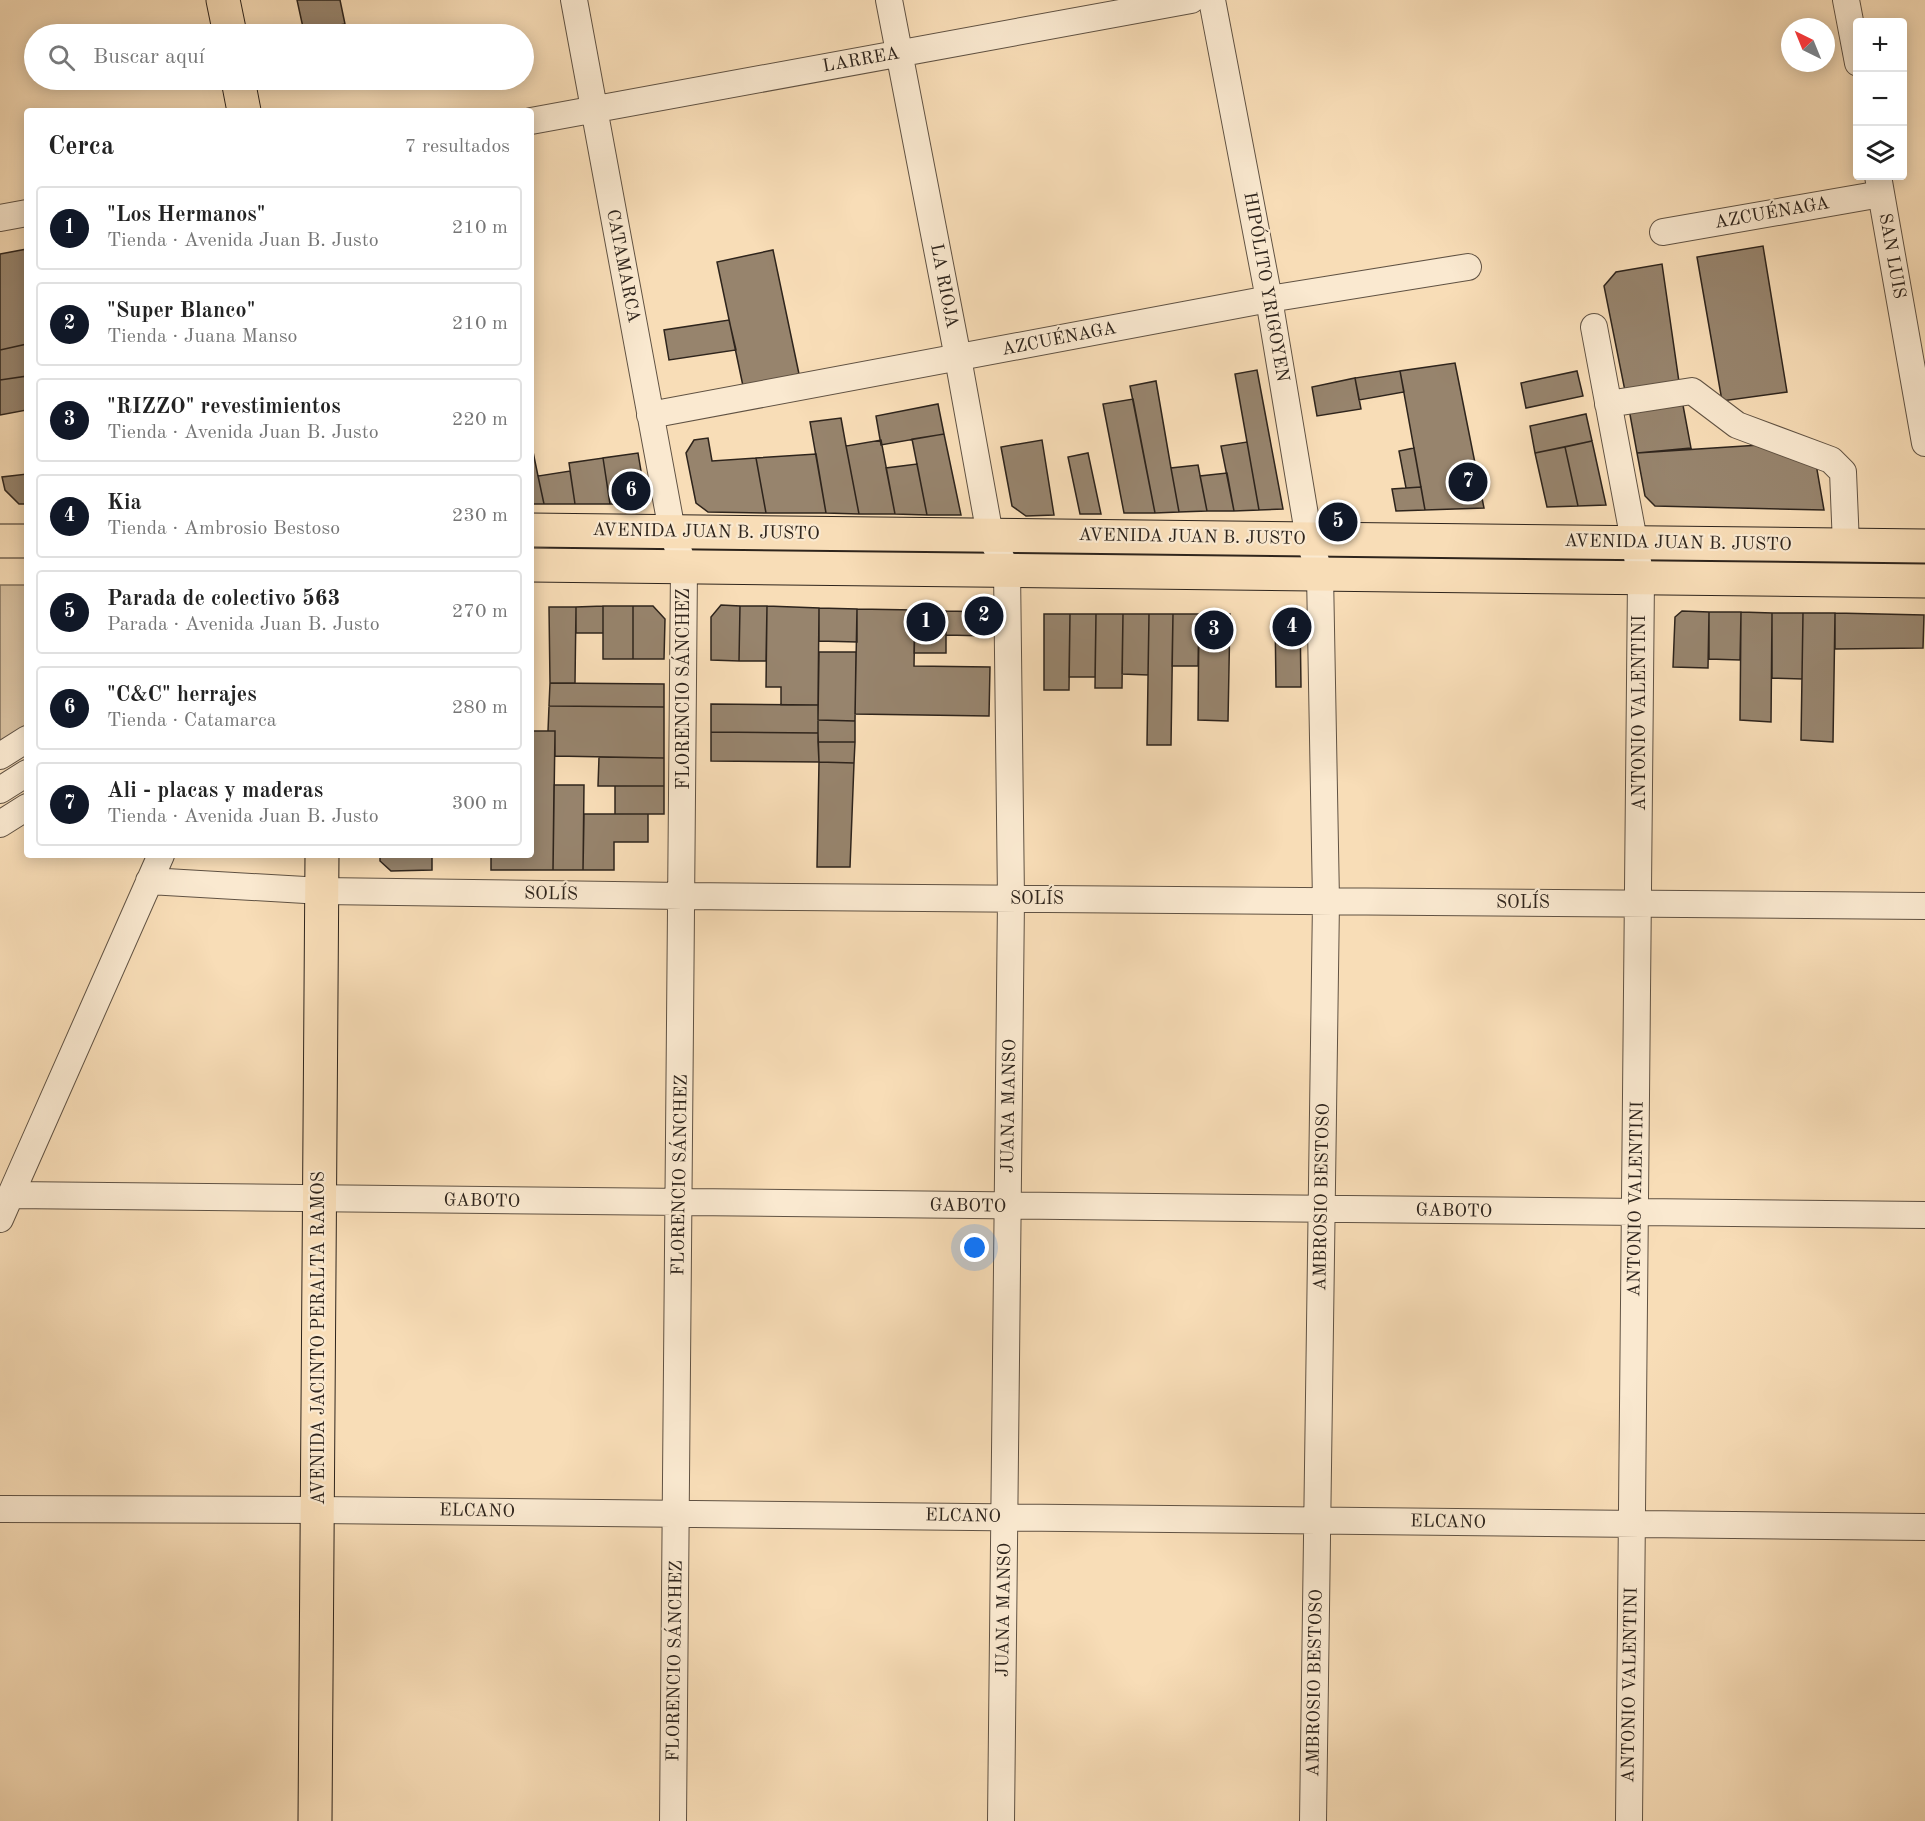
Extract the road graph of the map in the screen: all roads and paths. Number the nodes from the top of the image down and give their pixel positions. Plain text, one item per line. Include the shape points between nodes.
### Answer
1 (223, 0) edge
2 (574, 0) edge
3 (889, 0) edge
4 (1191, 0) edge
5 (1212, 0) edge
6 (1846, 0) edge
7 (228, 24) edge
8 (1853, 40) edge
9 (898, 54) junction
10 (240, 90) edge
11 (243, 108) edge
12 (594, 109) junction
13 (534, 120) edge
14 (1879, 185) edge
15 (24, 214) edge
16 (0, 218) edge
17 (1663, 232) dead end
18 (1468, 267) dead end
19 (1269, 299) junction
20 (1594, 327) dead end
21 (958, 358) junction
22 (1608, 404) junction
23 (650, 415) junction
24 (1925, 442) edge
25 (534, 530) edge
26 (672, 531) junction
27 (990, 535) junction
28 (1309, 539) junction
29 (0, 541) edge
30 (24, 541) edge
31 (1634, 543) junction
32 (1846, 545) junction
33 (1925, 546) edge
34 (534, 565) edge
35 (684, 567) junction
36 (1007, 570) junction
37 (1320, 574) junction
38 (1641, 578) junction
39 (1925, 581) edge
40 (24, 741) edge
41 (0, 756) edge
42 (24, 775) edge
43 (0, 790) edge
44 (24, 809) edge
45 (0, 825) edge
46 (160, 858) edge
47 (322, 858) edge
48 (149, 881) junction
49 (322, 891) junction
50 (683, 896) junction
51 (1011, 899) junction
52 (1326, 901) junction
53 (1639, 904) junction
54 (1925, 906) edge
55 (11, 1195) junction
56 (320, 1199) junction
57 (680, 1203) junction
58 (1008, 1206) junction
59 (1322, 1209) junction
60 (1635, 1212) junction
61 (1925, 1215) edge
62 (0, 1219) edge
63 (0, 1509) edge
64 (318, 1510) junction
65 (676, 1514) junction
66 (1005, 1517) junction
67 (1317, 1520) junction
68 (1632, 1524) junction
69 (1925, 1527) edge
70 (315, 1821) edge
71 (673, 1821) edge
72 (1001, 1821) edge
73 (1313, 1821) edge
74 (1629, 1821) edge

1 - 7 main road
2 - 12 street, CATAMARCA
3 - 9 street, LA RIOJA
4 - 9 street, LARREA
5 - 19 street, HIPÓLITO YRIGOYEN
6 - 8 street
9 - 12 street, LARREA
9 - 21 street, LA RIOJA
10 - 11 main road
12 - 13 street, LARREA
12 - 23 street, CATAMARCA
14 - 17 street, AZCUÉNAGA
14 - 24 street, SAN LUIS
15 - 16 street
18 - 19 street, AZCUÉNAGA
19 - 21 street, AZCUÉNAGA
19 - 28 street, HIPÓLITO YRIGOYEN
20 - 22 street, ANTONIO VALENTINI
21 - 23 street, AZCUÉNAGA
21 - 27 street, LA RIOJA
22 - 31 street, ANTONIO VALENTINI
22 - 32 street via 1692,391 1737,425 1831,460 1843,472
23 - 26 street, CATAMARCA
25 - 26 main road, AVENIDA JUAN B. JUSTO
26 - 27 main road, AVENIDA JUAN B. JUSTO
26 - 35 street, FLORENCIO SÁNCHEZ
27 - 28 main road, AVENIDA JUAN B. JUSTO
27 - 36 street, LA RIOJA
28 - 31 main road, AVENIDA JUAN B. JUSTO
28 - 37 street, HIPÓLITO YRIGOYEN
29 - 30 main road
31 - 32 main road, AVENIDA JUAN B. JUSTO
31 - 38 street, ANTONIO VALENTINI
32 - 33 main road, AVENIDA JUAN B. JUSTO
34 - 35 main road, AVENIDA JUAN B. JUSTO
35 - 36 main road, AVENIDA JUAN B. JUSTO
35 - 50 street, FLORENCIO SÁNCHEZ
36 - 37 main road, AVENIDA JUAN B. JUSTO
36 - 51 street, JUANA MANSO
37 - 38 main road, AVENIDA JUAN B. JUSTO
37 - 52 street, AMBROSIO BESTOSO
38 - 39 main road, AVENIDA JUAN B. JUSTO
38 - 53 street, ANTONIO VALENTINI
40 - 41 street
42 - 43 street
44 - 45 street
46 - 48 street
47 - 49 main road, AVENIDA JACINTO PERALTA RAMOS
48 - 49 street, SOLÍS
48 - 55 street
49 - 50 street, SOLÍS
49 - 56 main road, AVENIDA JACINTO PERALTA RAMOS
50 - 51 street, SOLÍS
50 - 57 street, FLORENCIO SÁNCHEZ
51 - 52 street, SOLÍS
51 - 58 street, JUANA MANSO
52 - 53 street, SOLÍS
52 - 59 street, AMBROSIO BESTOSO
53 - 54 street, SOLÍS
53 - 60 street, ANTONIO VALENTINI
55 - 56 street, GABOTO
55 - 62 street
56 - 57 street, GABOTO
56 - 64 main road, AVENIDA JACINTO PERALTA RAMOS
57 - 58 street, GABOTO
57 - 65 street, FLORENCIO SÁNCHEZ
58 - 59 street, GABOTO
58 - 66 street, JUANA MANSO
59 - 60 street, GABOTO
59 - 67 street, AMBROSIO BESTOSO
60 - 61 street, GABOTO
60 - 68 street, ANTONIO VALENTINI
63 - 64 street, ELCANO
64 - 65 street, ELCANO
64 - 70 main road, AVENIDA JACINTO PERALTA RAMOS
65 - 66 street, ELCANO
65 - 71 street, FLORENCIO SÁNCHEZ
66 - 67 street, ELCANO
66 - 72 street, JUANA MANSO
67 - 68 street, ELCANO
67 - 73 street, AMBROSIO BESTOSO
68 - 69 street, ELCANO
68 - 74 street, ANTONIO VALENTINI

